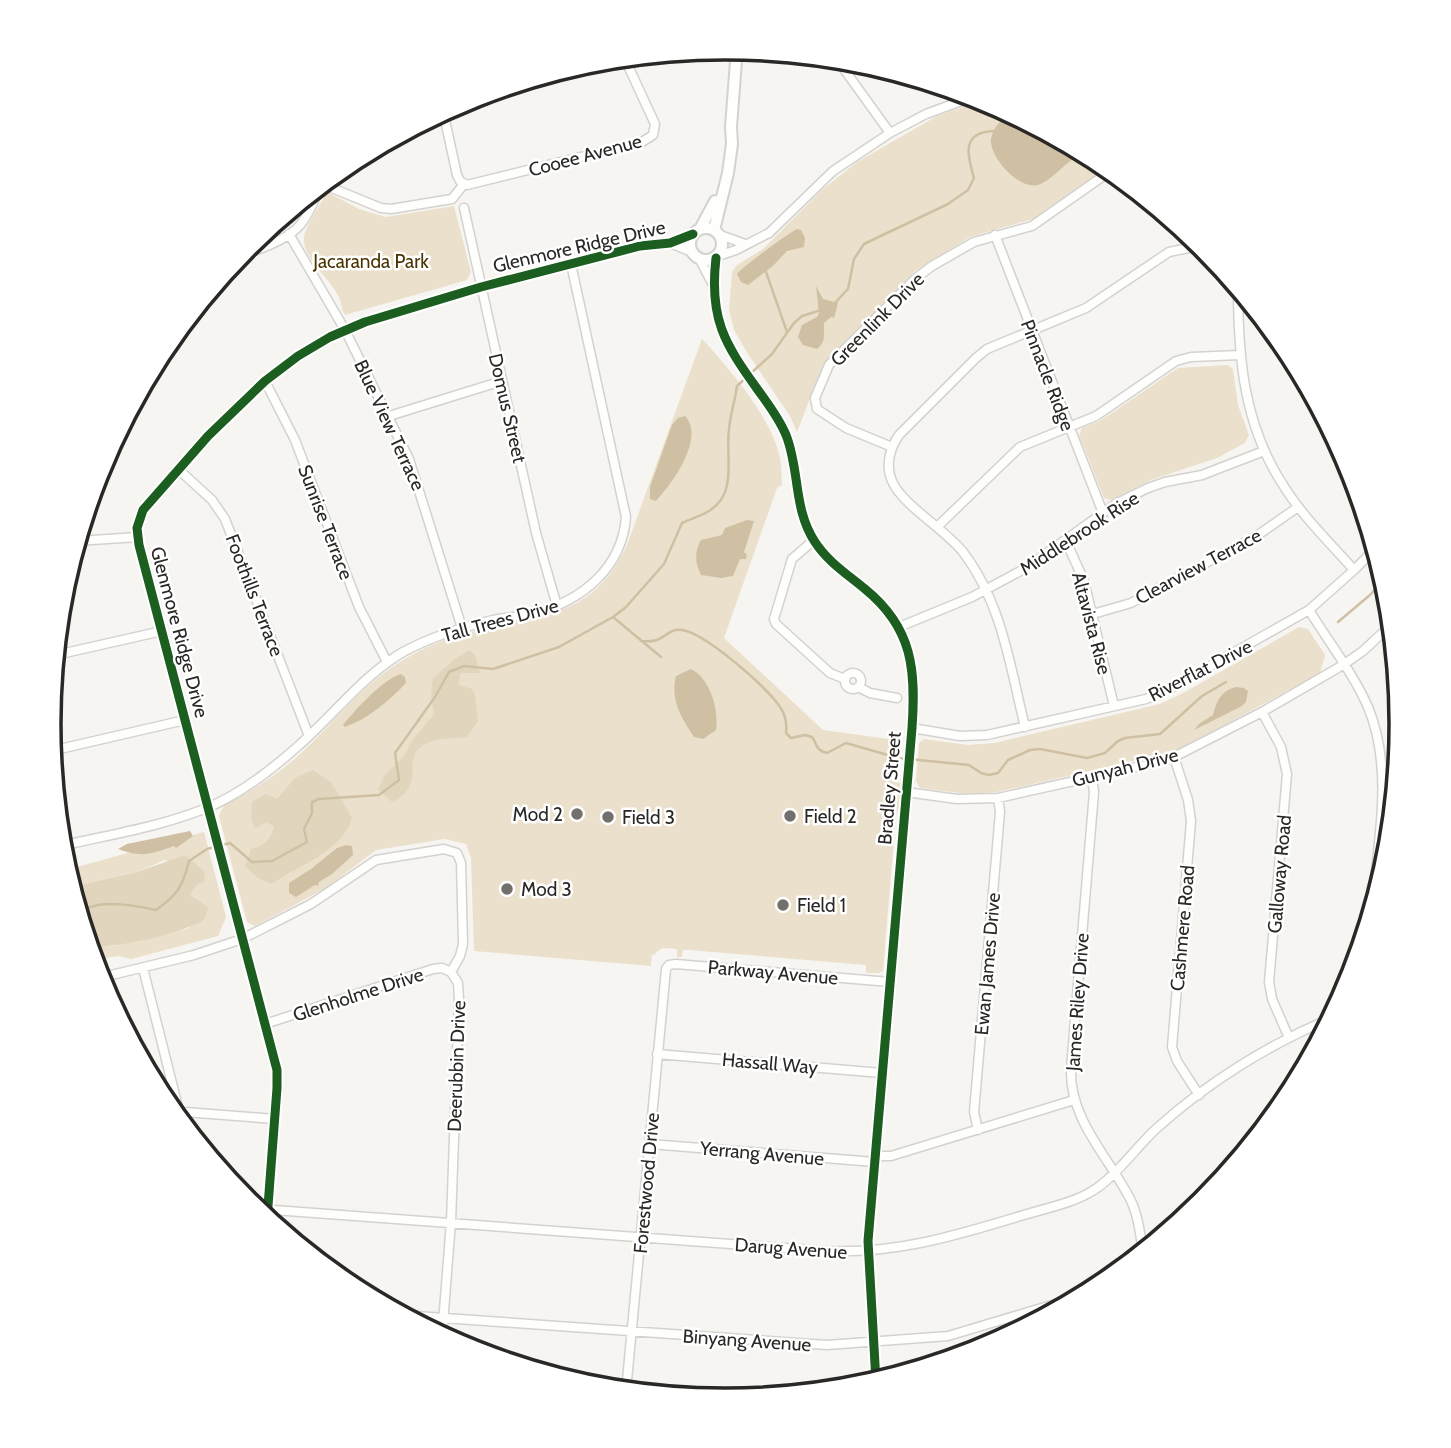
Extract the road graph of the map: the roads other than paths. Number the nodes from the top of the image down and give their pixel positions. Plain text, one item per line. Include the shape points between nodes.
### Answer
1 (736, 60) edge
2 (629, 67) edge
3 (845, 70) edge
4 (958, 102) edge
5 (445, 122) edge
6 (731, 127) junction
7 (890, 133) junction
8 (1103, 177) edge
9 (464, 184) junction
10 (332, 189) edge
11 (311, 205) edge
12 (464, 208) dead end
13 (697, 232) junction
14 (717, 233) junction
15 (289, 234) junction
16 (995, 235) junction
17 (670, 243) junction
18 (266, 244) edge
19 (745, 244) junction
20 (1189, 248) edge
21 (696, 256) junction
22 (717, 257) junction
23 (571, 264) junction
24 (713, 285) junction
25 (481, 287) junction
26 (1238, 302) edge
27 (345, 330) junction
28 (1031, 331) junction
29 (1240, 355) junction
30 (265, 381) junction
31 (502, 381) junction
32 (389, 416) junction
33 (1068, 427) junction
34 (892, 447) junction
35 (1264, 451) junction
36 (178, 469) junction
37 (1298, 507) junction
38 (1103, 513) junction
39 (938, 526) junction
40 (138, 537) junction
41 (87, 540) edge
42 (814, 540) junction
43 (1066, 541) junction
44 (1368, 556) edge
45 (1354, 570) junction
46 (987, 590) junction
47 (557, 606) junction
48 (1309, 610) junction
49 (1093, 614) junction
50 (899, 627) junction
51 (462, 628) junction
52 (162, 631) junction
53 (1383, 632) edge
54 (65, 653) edge
55 (387, 662) junction
56 (1343, 665) junction
57 (897, 698) dead end
58 (1114, 706) junction
59 (1262, 712) junction
60 (185, 720) junction
61 (1025, 727) junction
62 (912, 728) junction
63 (309, 736) junction
64 (62, 749) edge
65 (1174, 757) junction
66 (1092, 777) junction
67 (906, 792) junction
68 (998, 798) junction
69 (208, 808) junction
70 (72, 843) edge
71 (1376, 858) edge
72 (242, 939) junction
73 (143, 968) junction
74 (451, 972) junction
75 (111, 975) edge
76 (664, 975) joint
77 (890, 982) junction
78 (265, 1024) junction
79 (1317, 1025) edge
80 (1289, 1038) junction
81 (657, 1054) junction
82 (882, 1073) junction
83 (170, 1088) edge
84 (1199, 1095) junction
85 (1074, 1100) junction
86 (186, 1112) edge
87 (275, 1119) junction
88 (978, 1130) junction
89 (650, 1144) junction
90 (875, 1159) junction
91 (1115, 1172) junction
92 (268, 1205) edge
93 (278, 1215) edge
94 (451, 1222) junction
95 (642, 1237) junction
96 (1141, 1242) edge
97 (868, 1251) junction
98 (1041, 1308) edge
99 (426, 1317) edge
100 (443, 1318) junction
101 (443, 1325) edge
102 (633, 1331) junction
103 (874, 1342) junction
104 (875, 1371) edge
105 (627, 1381) edge

1 - 6 main road
2 - 9 street, Cooee Avenue via 653,119 650,138 475,185
3 - 7 street
4 - 7 street
5 - 9 street via 457,174
6 - 13 main road via 715,201
6 - 14 main road
7 - 19 street via 833,171 769,233
8 - 16 street, Greenlink Drive via 1032,226
9 - 10 street via 452,199 391,209 371,206
11 - 15 street
12 - 25 street, Domus Street
13 - 14 main road
13 - 17 street, Glenmore Ridge Drive
13 - 21 main road via 690,243
14 - 19 street
14 - 22 main road via 723,244
15 - 18 street
15 - 27 street, Blue View Terrace
16 - 28 street, Pinnacle Ridge
16 - 34 street, Greenlink Drive via 968,245 915,279 824,373 815,398 817,409 846,428
17 - 21 street, Glenmore Ridge Drive
17 - 23 street, Glenmore Ridge Drive via 648,244
19 - 22 street
20 - 28 street via 1163,256 1086,308
21 - 22 main road via 708,261
21 - 24 street, Bradley Street
22 - 24 street, Bradley Street
23 - 25 street, Glenmore Ridge Drive
23 - 47 street, Tall Trees Drive via 626,517 622,542 608,567 589,587
24 - 42 street, Bradley Street via 722,333 786,436 800,509
25 - 27 street, Glenmore Ridge Drive
25 - 31 street, Domus Street
26 - 29 street
27 - 30 street, Glenmore Ridge Drive
27 - 32 street, Blue View Terrace
28 - 33 street, Pinnacle Ridge
28 - 34 street via 979,355
29 - 33 street via 1176,361 1096,416
29 - 35 street via 1250,415
30 - 36 street, Glenmore Ridge Drive
30 - 55 street, Sunrise Terrace via 295,440 363,617
31 - 32 street
31 - 47 street, Domus Street
32 - 51 street, Blue View Terrace via 423,499
33 - 38 street, Pinnacle Ridge
33 - 39 street via 1014,451
34 - 39 street via 892,482
35 - 37 street
35 - 38 street, Middlebrook Rise via 1202,475 1156,485
36 - 40 street, Glenmore Ridge Drive via 143,510
36 - 63 street, Foothills Terrace via 212,500 225,519
37 - 45 street
37 - 49 street, Clearview Terrace via 1250,540 1131,603
38 - 43 street, Middlebrook Rise
39 - 46 street via 961,550
40 - 41 street
40 - 52 street, Glenmore Ridge Drive
42 - 50 street, Bradley Street via 838,569 882,603
42 - 57 street via 792,559 776,624 830,673 845,679 849,688
43 - 46 street, Middlebrook Rise
43 - 49 street, Altavista Rise
44 - 45 street, Riverflat Drive
45 - 48 street, Riverflat Drive
46 - 50 street, Middlebrook Rise
46 - 61 street via 1001,626
47 - 51 street, Tall Trees Drive
48 - 56 street
48 - 58 street, Riverflat Drive via 1166,691
49 - 58 street, Altavista Rise
50 - 62 street, Bradley Street via 914,672
51 - 55 street, Tall Trees Drive
52 - 54 street
52 - 60 street, Glenmore Ridge Drive
53 - 56 street, Gunyah Drive
55 - 63 street, Tall Trees Drive
56 - 59 street, Gunyah Drive
56 - 71 street via 1367,705 1377,736 1382,792
58 - 61 street, Riverflat Drive
59 - 65 street, Gunyah Drive
59 - 80 street, Galloway Road via 1281,747 1287,774 1269,982
60 - 64 street
60 - 69 street, Glenmore Ridge Drive
61 - 62 street, Riverflat Drive via 971,737
62 - 67 street, Bradley Street
63 - 69 street, Tall Trees Drive via 261,775
65 - 66 street, Gunyah Drive
65 - 84 street, Cashmere Road via 1191,821 1172,1048
66 - 68 street, Gunyah Drive
66 - 85 street, James Riley Drive via 1071,1068
67 - 68 street, Gunyah Drive via 957,799
67 - 77 street, Bradley Street
68 - 88 street, Ewan James Drive via 974,1112
69 - 70 street, Tall Trees Drive
69 - 72 street, Glenmore Ridge Drive
72 - 73 street, Deerubbin Drive
72 - 74 street, Deerubbin Drive via 311,904 376,860 450,849 460,860 464,936
72 - 78 street, Glenmore Ridge Drive
73 - 75 street, Deerubbin Drive
73 - 83 street
74 - 78 street, Glenholme Drive via 433,969
74 - 94 street, Deerubbin Drive via 459,999
76 - 77 street, Parkway Avenue via 667,967 676,964
76 - 81 street, Forestwood Drive
77 - 82 street, Bradley Street
78 - 87 street, Glenmore Ridge Drive via 277,1070
79 - 80 street, Darug Avenue
80 - 84 street, Darug Avenue
81 - 82 street, Hassall Way
81 - 89 street, Forestwood Drive
82 - 90 street, Bradley Street
84 - 91 street, Darug Avenue via 1157,1127
85 - 88 street, Yerrang Avenue
85 - 91 street, James Riley Drive
86 - 87 street
87 - 92 street, Glenmore Ridge Drive
88 - 90 street, Yerrang Avenue
89 - 90 street, Yerrang Avenue
89 - 95 street, Forestwood Drive
90 - 97 street, Bradley Street
91 - 96 street, James Riley Drive via 1134,1207
91 - 97 street, Darug Avenue via 1093,1191 1070,1201 941,1240
93 - 94 street, Darug Avenue
94 - 95 street, Darug Avenue
94 - 100 street, Deerubbin Drive
95 - 97 street, Darug Avenue
95 - 102 street, Forestwood Drive
97 - 103 street, Bradley Street
98 - 103 street, Binyang Avenue via 948,1336
99 - 100 street, Binyang Avenue
100 - 101 street, Deerubbin Drive
100 - 102 street, Binyang Avenue
102 - 103 street, Binyang Avenue via 805,1345
102 - 105 street, Forestwood Drive
103 - 104 street, Bradley Street

